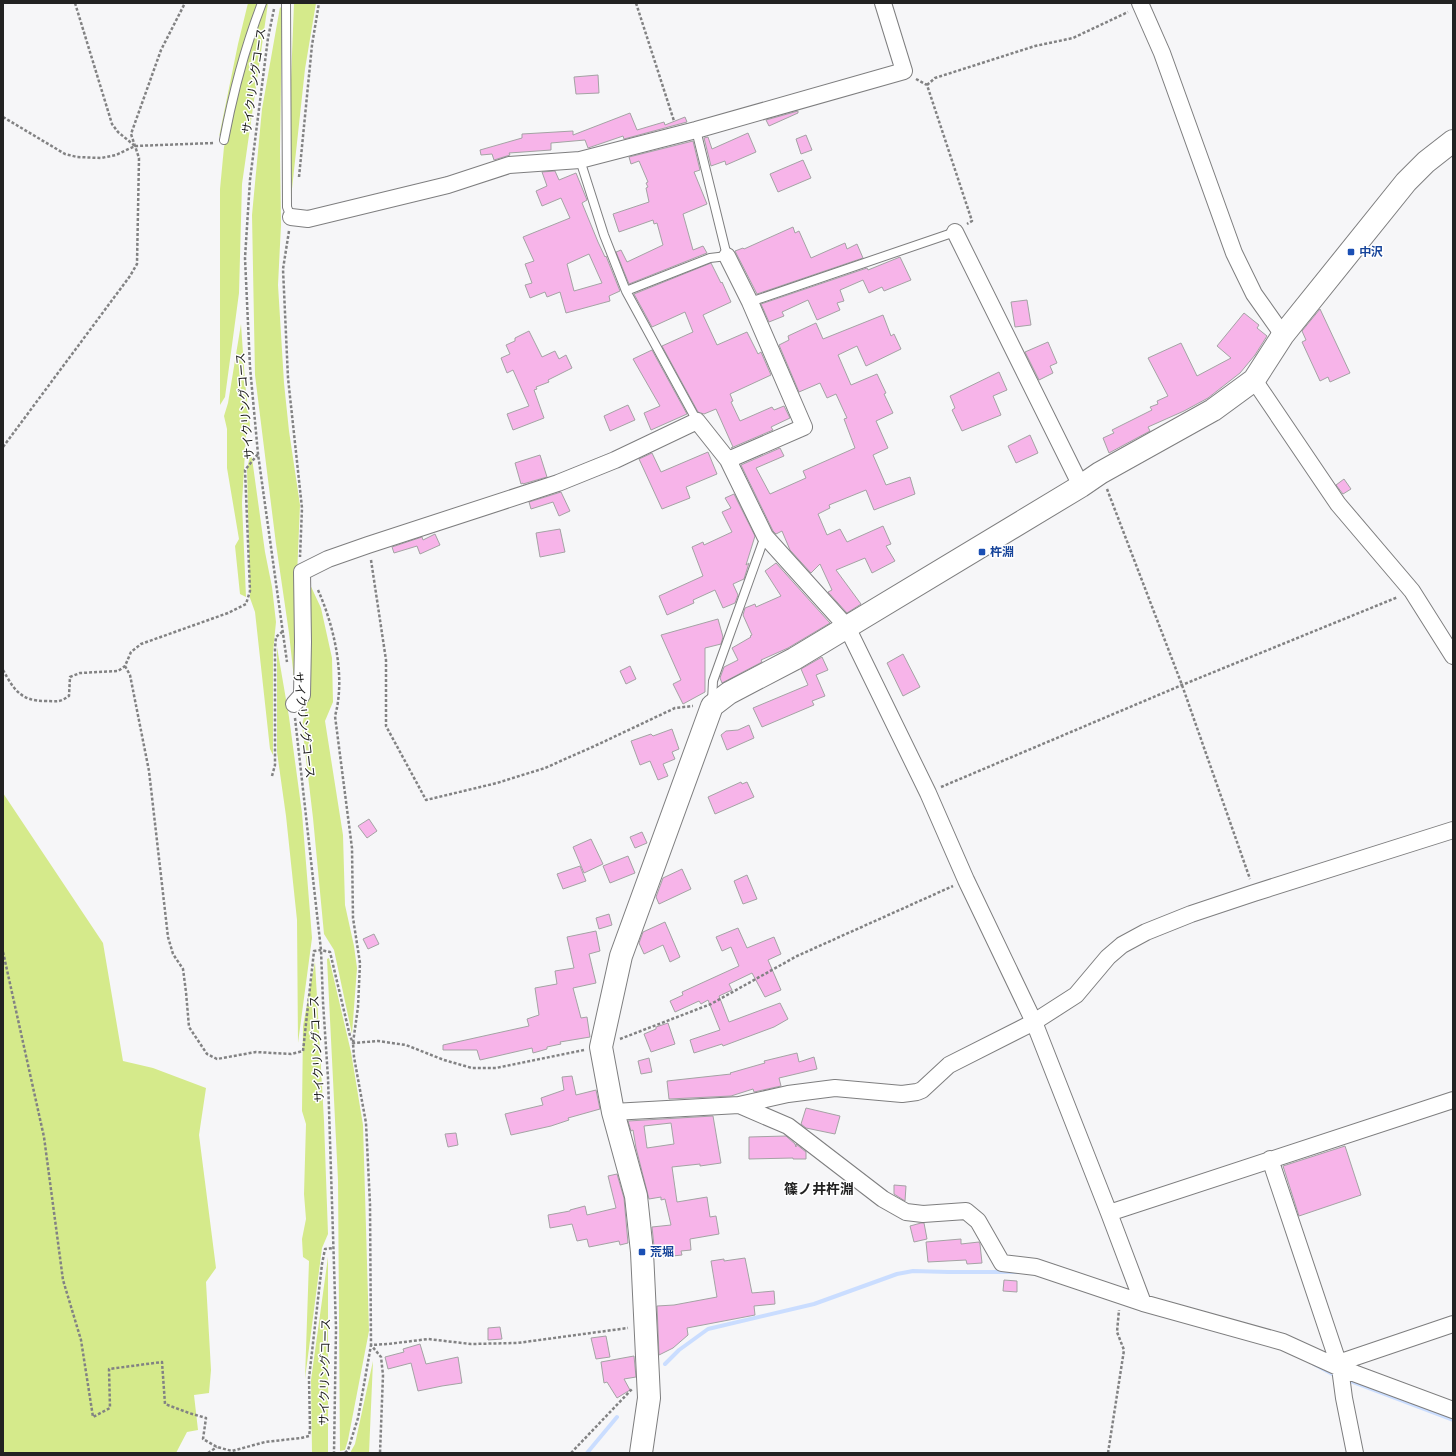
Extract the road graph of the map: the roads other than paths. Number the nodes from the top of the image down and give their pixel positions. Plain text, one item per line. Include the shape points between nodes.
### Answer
1 (262, 3) edge
2 (286, 3) edge
3 (883, 3) edge
4 (1141, 4) edge
5 (696, 130) junction
6 (224, 140) road end
7 (1453, 141) edge
8 (580, 160) junction
9 (291, 217) joint
10 (955, 232) joint
11 (727, 256) junction
12 (626, 291) junction
13 (750, 302) junction
14 (1282, 335) junction
15 (1254, 380) junction
16 (697, 421) junction
17 (728, 460) junction
18 (1081, 486) junction
19 (765, 536) junction
20 (847, 627) junction
21 (1453, 656) edge
22 (294, 704) road end
23 (712, 706) junction
24 (1453, 830) edge
25 (1034, 1022) junction
26 (1453, 1100) edge
27 (739, 1105) junction
28 (613, 1112) junction
29 (1270, 1159) junction
30 (1109, 1213) junction
31 (1144, 1303) junction
32 (1453, 1324) edge
33 (1339, 1365) junction
34 (1453, 1410) edge
35 (641, 1453) edge
36 (1355, 1453) edge

1 - 6 lane via 242,61
2 - 9 lane via 287,207
3 - 5 street via 904,71
4 - 14 street via 1162,53 1234,253 1254,294
5 - 8 street
5 - 11 lane
7 - 14 street via 1406,182
8 - 9 street via 509,165 448,185 308,219
8 - 12 lane via 604,235
10 - 13 lane
10 - 18 street
11 - 12 lane via 710,258
11 - 13 street
12 - 16 lane
13 - 17 street via 804,427
14 - 15 street
15 - 18 street via 1213,410 1100,472
15 - 21 street via 1338,504 1412,591
16 - 17 street
16 - 22 street via 558,483 368,545 302,572 302,695
17 - 19 street
18 - 20 street
19 - 20 street
19 - 23 lane via 713,681
20 - 23 street via 794,659 729,693
20 - 25 street via 928,793 966,880
23 - 28 street via 621,956 601,1046
24 - 25 street via 1254,893 1146,932 1122,945 1108,957 1076,995
25 - 27 street via 949,1065 917,1092 902,1094 835,1088 788,1094
25 - 30 street
26 - 29 street
27 - 28 street
27 - 31 street via 788,1126 883,1199 906,1212 923,1214 966,1211 978,1220 1002,1263 1036,1267
28 - 35 street via 636,1196 642,1252 649,1398
29 - 30 street
29 - 33 street
30 - 31 street
31 - 33 street via 1283,1342
32 - 33 street
33 - 34 street
33 - 36 street

